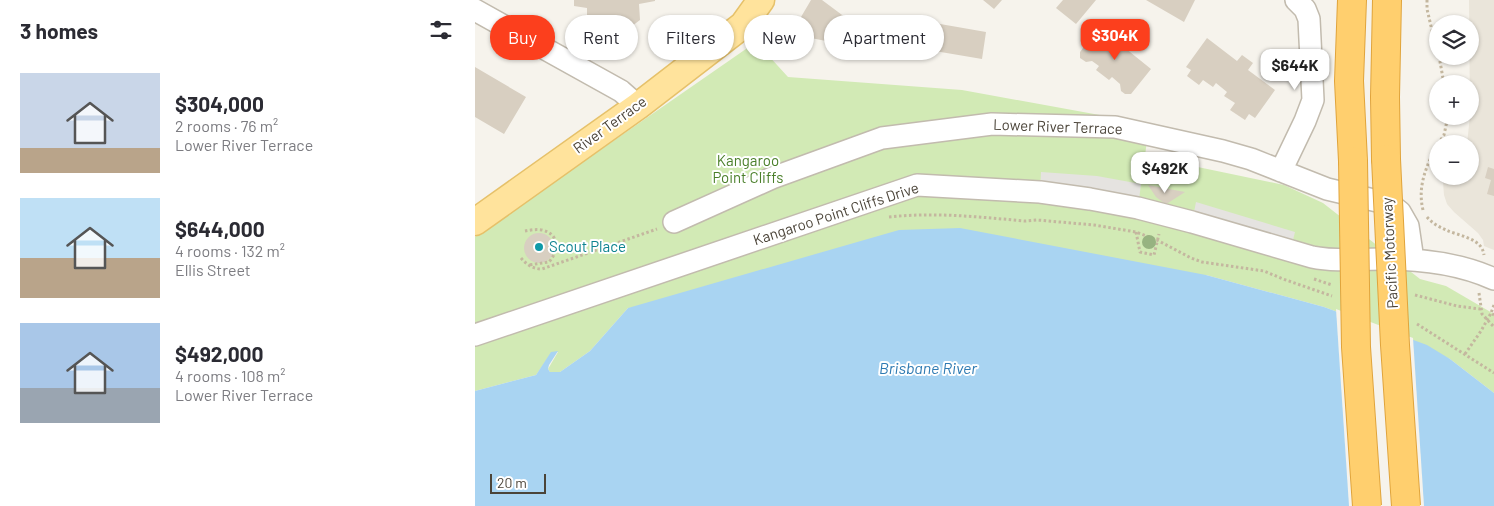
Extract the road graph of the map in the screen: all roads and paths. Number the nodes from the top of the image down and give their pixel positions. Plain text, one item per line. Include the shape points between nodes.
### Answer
1 (761, 0) edge
2 (1296, 0) edge
3 (1352, 0) edge
4 (1387, 0) edge
5 (1399, 0) edge
6 (1427, 0) edge
7 (475, 10) edge
8 (1429, 18) edge
9 (1386, 35) junction
10 (638, 106) junction
11 (1429, 164) edge
12 (1281, 171) junction
13 (883, 218) dead end
14 (475, 222) edge
15 (674, 222) joint
16 (525, 231) dead end
17 (1135, 232) junction
18 (1157, 240) junction
19 (521, 258) dead end
20 (1413, 260) junction
21 (528, 265) junction
22 (1487, 276) edge
23 (1312, 279) dead end
24 (1339, 287) dead end
25 (1409, 294) dead end
26 (1333, 297) dead end
27 (1494, 305) edge
28 (1481, 309) junction
29 (1492, 314) edge
30 (1487, 321) junction
31 (1416, 324) dead end
32 (1494, 327) edge
33 (475, 335) edge
34 (1465, 354) junction
35 (1494, 373) edge
36 (1367, 506) edge
37 (1406, 506) edge

1 - 10 main road, River Terrace via 743,25
2 - 12 street via 1309,19 1313,97
3 - 36 highway, bridge via 1349,82 1356,347
4 - 9 highway, Pacific Motorway
5 - 9 highway
6 - 8 path
7 - 10 street via 621,91
9 - 37 highway, Pacific Motorway, bridge via 1385,159
10 - 14 main road, River Terrace
11 - 22 path via 1420,187 1423,213 1438,226 1481,246
12 - 15 street, Lower River Terrace via 1223,150 1115,127 992,124 881,138 773,178
12 - 20 street, Lower River Terrace via 1327,189 1394,206 1408,226
13 - 17 path via 947,214 1094,225
15 - 21 path via 548,268 536,269
16 - 21 path via 547,232 557,246 549,262
17 - 18 path
17 - 18 path via 1140,252 1154,255
18 - 26 path via 1202,262 1264,271
19 - 21 path
20 - 22 street
20 - 33 street, Kangaroo Point Cliffs Drive via 1322,259 1169,216 1090,199 1040,192 917,185
22 - 28 path via 1479,290
23 - 24 path
25 - 28 path
27 - 29 path
28 - 30 path
29 - 30 path
30 - 32 path
30 - 34 path
31 - 34 path
34 - 35 path

